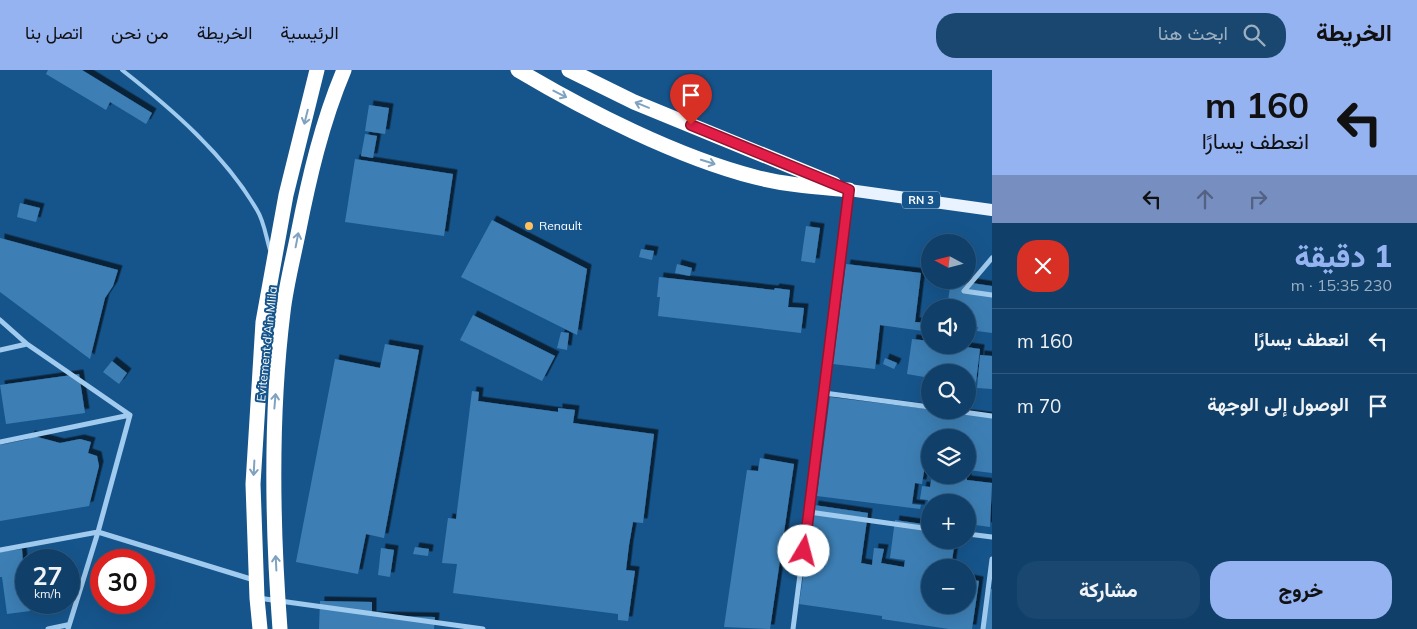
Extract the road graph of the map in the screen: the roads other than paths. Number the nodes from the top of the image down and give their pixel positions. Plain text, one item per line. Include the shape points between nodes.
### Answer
1 (122, 70) edge
2 (317, 70) edge
3 (344, 70) edge
4 (518, 70) edge
5 (569, 70) edge
6 (849, 190) junction
7 (992, 210) edge
8 (992, 258) edge
9 (274, 261) junction
10 (992, 295) edge
11 (0, 320) edge
12 (27, 344) junction
13 (0, 350) edge
14 (824, 393) junction
15 (921, 406) edge
16 (976, 414) edge
17 (130, 415) junction
18 (992, 416) edge
19 (0, 442) edge
20 (810, 512) junction
21 (921, 528) edge
22 (98, 532) junction
23 (976, 535) edge
24 (992, 538) edge
25 (0, 550) edge
26 (992, 559) edge
27 (256, 581) junction
28 (257, 598) junction
29 (278, 599) junction
30 (446, 626) edge
31 (67, 627) edge
32 (48, 629) edge
33 (260, 629) edge
34 (280, 629) edge
35 (483, 629) edge
36 (793, 629) edge
37 (983, 629) edge

1 - 9 lane via 158,98 222,162 258,211
2 -> 9 highway, Evitement d'Ain Mlila via 286,195
29 -> 3 highway, Evitement d'Ain Mlila via 274,531 274,410 283,310 307,186 333,96
4 -> 6 highway, RN 3 via 555,92 694,158 755,177 801,186
6 -> 5 highway, RN 3 via 634,102
6 - 7 main road, RN 3
6 - 14 street
8 - 10 street via 964,291
9 -> 27 highway, Evitement d'Ain Mlila via 263,322 257,409 253,484
11 - 12 street
12 - 13 street
12 - 17 street
14 - 15 street
14 - 20 street
16 - 18 street
17 - 19 street
17 - 22 street
20 - 21 street
20 - 36 street
22 - 25 street
22 - 27 street
22 - 31 street
23 - 24 street
26 - 37 street
27 - 28 highway, Evitement d'Ain Mlila
28 - 29 street
28 - 33 highway, Evitement d'Ain Mlila
29 - 30 street
29 - 34 highway, Evitement d'Ain Mlila
30 - 35 street
31 - 32 street

